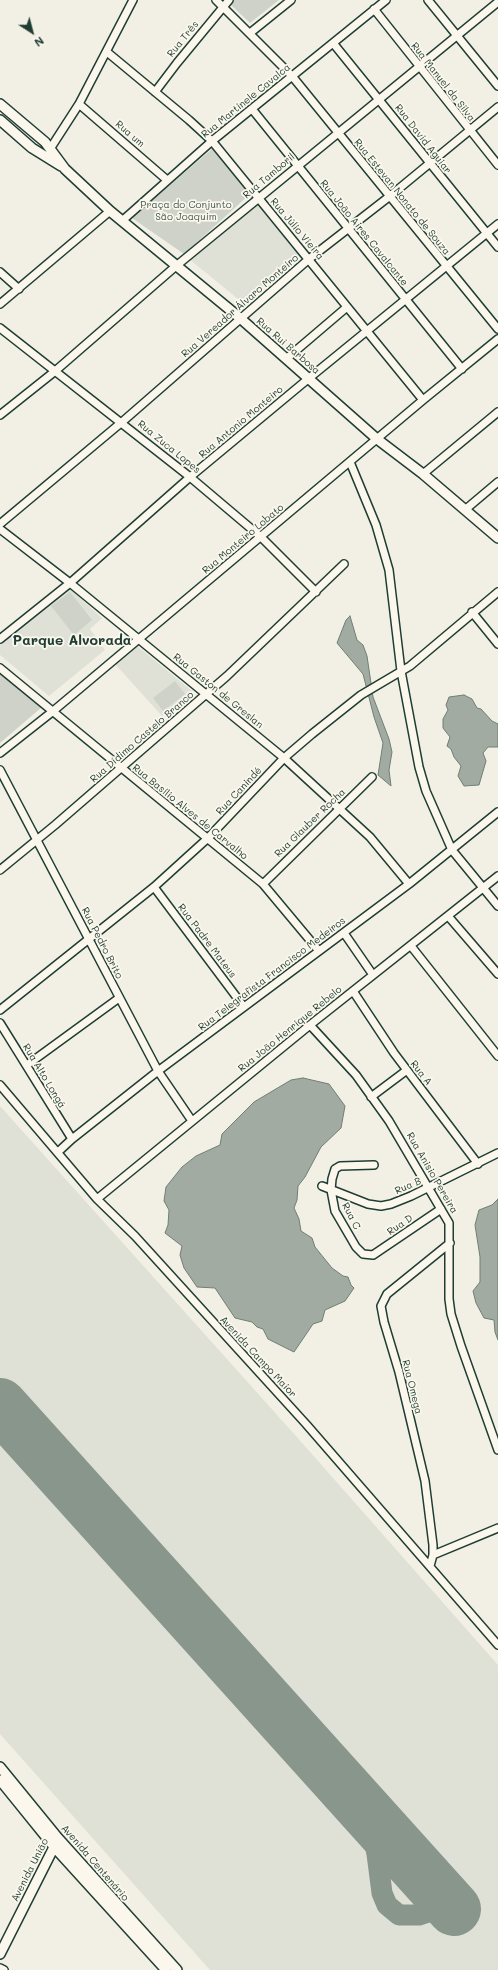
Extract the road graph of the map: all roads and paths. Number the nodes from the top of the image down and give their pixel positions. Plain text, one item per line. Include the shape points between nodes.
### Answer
1 (133, 0) edge
2 (216, 0) edge
3 (229, 0) edge
4 (291, 0) edge
5 (386, 0) edge
6 (428, 0) edge
7 (498, 2) edge
8 (223, 6) junction
9 (374, 10) junction
10 (250, 34) junction
11 (456, 35) junction
12 (333, 43) junction
13 (107, 52) junction
14 (418, 66) junction
15 (292, 76) junction
16 (498, 86) edge
17 (155, 92) junction
18 (379, 99) junction
19 (0, 104) edge
20 (79, 104) junction
21 (498, 107) edge
22 (252, 109) junction
23 (0, 120) edge
24 (469, 130) junction
25 (338, 133) junction
26 (212, 141) junction
27 (50, 149) junction
28 (429, 163) junction
29 (298, 165) junction
30 (498, 166) edge
31 (65, 169) junction
32 (167, 180) junction
33 (390, 196) junction
34 (258, 198) junction
35 (110, 211) junction
36 (123, 220) junction
37 (498, 224) edge
38 (348, 229) junction
39 (487, 234) junction
40 (498, 247) edge
41 (309, 260) junction
42 (176, 266) junction
43 (446, 266) junction
44 (0, 272) edge
45 (19, 289) junction
46 (405, 300) junction
47 (0, 304) edge
48 (347, 307) junction
49 (240, 318) junction
50 (0, 328) edge
51 (498, 329) edge
52 (366, 332) junction
53 (498, 339) edge
54 (286, 359) junction
55 (462, 369) junction
56 (54, 372) junction
57 (308, 379) junction
58 (423, 400) junction
59 (498, 412) edge
60 (0, 415) edge
61 (122, 422) junction
62 (377, 439) junction
63 (350, 462) junction
64 (423, 474) junction
65 (190, 477) junction
66 (498, 482) edge
67 (466, 509) junction
68 (0, 524) edge
69 (0, 528) edge
70 (261, 537) junction
71 (498, 538) edge
72 (344, 564) dead end
73 (70, 583) junction
74 (316, 592) junction
75 (498, 592) edge
76 (472, 612) junction
77 (0, 639) edge
78 (138, 640) junction
79 (498, 644) edge
80 (0, 668) edge
81 (401, 672) junction
82 (206, 694) junction
83 (52, 712) junction
84 (0, 752) edge
85 (284, 758) junction
86 (120, 768) junction
87 (0, 770) edge
88 (372, 776) dead end
89 (340, 808) junction
90 (498, 812) edge
91 (208, 838) junction
92 (38, 839) junction
93 (452, 850) junction
94 (0, 870) edge
95 (498, 876) edge
96 (263, 884) junction
97 (409, 884) junction
98 (154, 887) junction
99 (483, 888) junction
100 (498, 906) edge
101 (448, 916) junction
102 (344, 933) junction
103 (89, 939) junction
104 (411, 946) junction
105 (320, 951) junction
106 (498, 974) edge
107 (373, 975) junction
108 (353, 991) junction
109 (119, 998) junction
110 (244, 1007) junction
111 (0, 1010) edge
112 (0, 1023) edge
113 (310, 1025) junction
114 (498, 1056) edge
115 (27, 1066) junction
116 (407, 1070) junction
117 (158, 1071) junction
118 (0, 1085) edge
119 (371, 1097) junction
120 (192, 1121) junction
121 (72, 1139) junction
122 (58, 1152) junction
123 (498, 1153) edge
124 (478, 1164) junction
125 (374, 1165) dead end
126 (322, 1186) dead end
127 (427, 1188) junction
128 (331, 1190) junction
129 (97, 1199) junction
130 (441, 1209) junction
131 (450, 1243) junction
132 (370, 1256) joint
133 (498, 1450) edge
134 (498, 1528) edge
135 (433, 1555) junction
136 (430, 1566) junction
137 (498, 1645) edge
138 (0, 1767) edge
139 (0, 1780) edge
140 (58, 1838) junction
141 (55, 1848) junction
142 (0, 1954) edge
143 (0, 1968) edge
144 (4, 1970) edge
145 (166, 1970) edge
146 (177, 1970) edge

1 - 13 street
2 - 8 street, Rua Estevan Nonato de Souza
3 - 8 street, Rua Três
4 - 10 street
5 - 9 street, Rua Martinele Cavalca
6 - 11 street
7 - 11 street, Rua Tamboril
8 - 10 street, Rua Estevan Nonato de Souza
8 - 17 street, Rua Três
9 - 12 street, Rua Martinele Cavalca
9 - 14 street, Rua Manuel da Silva
10 - 15 street, Rua Estevan Nonato de Souza
11 - 14 street, Rua Tamboril
11 - 16 street
12 - 15 street, Rua Martinele Cavalca
12 - 18 street, Rua David Aguiar
13 - 17 street, Rua Júlio Vieira
13 - 20 street
14 - 18 street, Rua Tamboril
14 - 24 street, Rua Manuel da Silva
15 - 22 street, Rua Martinele Cavalca
15 - 25 street, Rua Estevan Nonato de Souza
17 - 26 street, Rua Júlio Vieira
18 - 25 street, Rua Tamboril
18 - 28 street, Rua David Aguiar
19 - 27 street, Rua Rui Barbosa
20 - 27 street
20 - 32 street, Rua um
21 - 24 street, Rua Vereador Álvaro Monteiro
22 - 26 street, Rua Martinele Cavalca
22 - 29 street, Rua João Aires Cavalcante
23 - 31 street, Rua Rui Barbosa via 32,148
24 - 28 street, Rua Vereador Álvaro Monteiro
24 - 30 street, Rua Manuel da Silva
25 - 29 street, Rua Tamboril
25 - 33 street, Rua Estevan Nonato de Souza
26 - 32 street, Rua Martinele Cavalca
26 - 34 street, Rua Júlio Vieira
27 - 31 street, Rua Rui Barbosa
28 - 33 street, Rua Vereador Álvaro Monteiro
28 - 39 street, Rua David Aguiar
29 - 34 street, Rua Tamboril
29 - 38 street, Rua João Aires Cavalcante
31 - 35 street, Rua Rui Barbosa
32 - 36 street, Rua Martinele Cavalca
33 - 38 street, Rua Vereador Álvaro Monteiro
33 - 43 street, Rua Estevan Nonato de Souza
34 - 41 street, Rua Júlio Vieira
34 - 42 street, Rua Tamboril
35 - 36 street, Rua Rui Barbosa
35 - 45 street
36 - 42 street, Rua Rui Barbosa
37 - 39 street, Rua Antonio Monteiro
38 - 41 street, Rua Vereador Álvaro Monteiro
38 - 46 street, Rua João Aires Cavalcante
39 - 40 street, Rua David Aguiar
39 - 43 street, Rua Antonio Monteiro
41 - 48 street, Rua Júlio Vieira
41 - 49 street, Rua Vereador Álvaro Monteiro
42 - 49 street, Rua Rui Barbosa
42 - 56 street, Rua Tamboril
43 - 46 street, Rua Antonio Monteiro
43 - 51 street, Rua Estevan Nonato de Souza
44 - 45 street
45 - 47 street
46 - 52 street, Rua Antonio Monteiro
46 - 55 street, Rua João Aires Cavalcante
48 - 52 street, Rua Júlio Vieira
48 - 54 street
49 - 54 street, Rua Rui Barbosa
49 - 61 street, Rua Vereador Álvaro Monteiro
50 - 56 street, Rua Zuca Lopes
52 - 57 street, Rua Antonio Monteiro
52 - 58 street, Rua Júlio Vieira
53 - 55 street, Rua Monteiro Lobato
54 - 57 street, Rua Rui Barbosa
55 - 58 street, Rua Monteiro Lobato
56 - 60 street, Rua Tamboril
56 - 61 street, Rua Zuca Lopes
57 - 62 street, Rua Rui Barbosa
57 - 65 street, Rua Antonio Monteiro
58 - 62 street, Rua Monteiro Lobato
59 - 64 street
61 - 65 street, Rua Zuca Lopes
61 - 68 street, Rua Vereador Álvaro Monteiro
62 - 63 street, Rua Monteiro Lobato
62 - 64 street, Rua Rui Barbosa
63 - 70 street, Rua Monteiro Lobato
63 - 81 street via 384,548 393,597
64 - 67 street, Rua Rui Barbosa
65 - 70 street, Rua Zuca Lopes
65 - 73 street, Rua Antonio Monteiro
66 - 67 street
67 - 71 street, Rua Rui Barbosa
69 - 73 street, Rua Gaston de Greslan
70 - 74 street, Rua Zuca Lopes
70 - 78 street, Rua Monteiro Lobato
72 - 74 street, Rua Dídimo Castelo Branco
73 - 77 street, Rua Antonio Monteiro
73 - 78 street, Rua Gaston de Greslan
74 - 82 street, Rua Dídimo Castelo Branco
75 - 76 street, Rua Canindé
76 - 79 street
76 - 81 street, Rua Canindé
78 - 82 street, Rua Gaston de Greslan
78 - 83 street, Rua Monteiro Lobato
80 - 83 street, Rua Basílio Alves de Carvalho
81 - 85 street, Rua Canindé via 361,695
81 - 93 street via 419,767 434,811
82 - 85 street, Rua Gaston de Greslan
82 - 86 street, Rua Dídimo Castelo Branco
83 - 84 street, Rua Monteiro Lobato
83 - 86 street, Rua Basílio Alves de Carvalho
85 - 89 street, Rua Gaston de Greslan
85 - 91 street, Rua Canindé
86 - 91 street, Rua Basílio Alves de Carvalho
86 - 92 street, Rua Dídimo Castelo Branco
87 - 92 street, Rua Pedro Brito
88 - 89 street, Rua Glauber Rocha
89 - 96 street, Rua Glauber Rocha
89 - 97 street, Rua Gaston de Greslan via 370,837
90 - 93 street, Rua Telegrafista Francisco Medeiros
91 - 96 street, Rua Basílio Alves de Carvalho
91 - 98 street, Rua Canindé
92 - 94 street, Rua Dídimo Castelo Branco
92 - 103 street, Rua Pedro Brito
93 - 97 street, Rua Telegrafista Francisco Medeiros
93 - 99 street
95 - 99 street, Rua João Henrique Rebelo
96 - 105 street, Rua Basílio Alves de Carvalho
97 - 102 street, Rua Telegrafista Francisco Medeiros
98 - 103 street, Rua Canindé
98 - 110 street, Rua Padre Mateus
99 - 100 street
99 - 101 street, Rua João Henrique Rebelo
101 - 104 street, Rua João Henrique Rebelo
101 - 106 street
102 - 105 street, Rua Telegrafista Francisco Medeiros
102 - 107 street
103 - 109 street, Rua Pedro Brito
103 - 111 street, Rua Canindé
104 - 107 street, Rua João Henrique Rebelo
104 - 114 street
105 - 110 street, Rua Telegrafista Francisco Medeiros
107 - 108 street, Rua João Henrique Rebelo
108 - 113 street, Rua João Henrique Rebelo
108 - 116 street, Rua A
109 - 115 street
109 - 117 street, Rua Pedro Brito
110 - 117 street, Rua Telegrafista Francisco Medeiros
112 - 115 street, Rua Alto Longá
113 - 119 street, Rua Anisio Pereira via 356,1075
113 - 120 street, Rua João Henrique Rebelo
115 - 121 street, Rua Alto Longá
116 - 119 street
116 - 124 street, Rua A
117 - 120 street, Rua Pedro Brito
117 - 121 street, Rua Telegrafista Francisco Medeiros
118 - 122 street, Avenida Campo Maior
119 - 127 street, Rua Anisio Pereira via 400,1136
120 - 129 street, Rua João Henrique Rebelo
121 - 122 street, Rua Telegrafista Francisco Medeiros
122 - 129 street, Avenida Campo Maior
123 - 124 street, Rua B
124 - 127 street, Rua B
125 - 128 street, Rua C via 338,1166
126 - 128 street, Rua B
127 - 128 street, Rua B via 381,1206
127 - 130 street, Rua Anisio Pereira
128 - 132 street, Rua C via 334,1207 342,1224 360,1251
129 - 136 street, Avenida Campo Maior via 135,1236 306,1424
130 - 131 street, Rua Anisio Pereira via 449,1223
130 - 132 street, Rua D
131 - 133 street, Rua Anisio Pereira via 451,1314
131 - 135 street, Rua Omega via 387,1294 381,1306 425,1481
134 - 135 street
135 - 136 street, Rua Omega
136 - 137 street, Avenida Campo Maior
138 - 140 street, Avenida Centenário
139 - 141 street, Avenida Centenário
140 - 141 street, Avenida União
140 - 146 street, Avenida Centenário
141 - 142 street, Avenida União
141 - 145 street, Avenida Centenário
143 - 144 street

